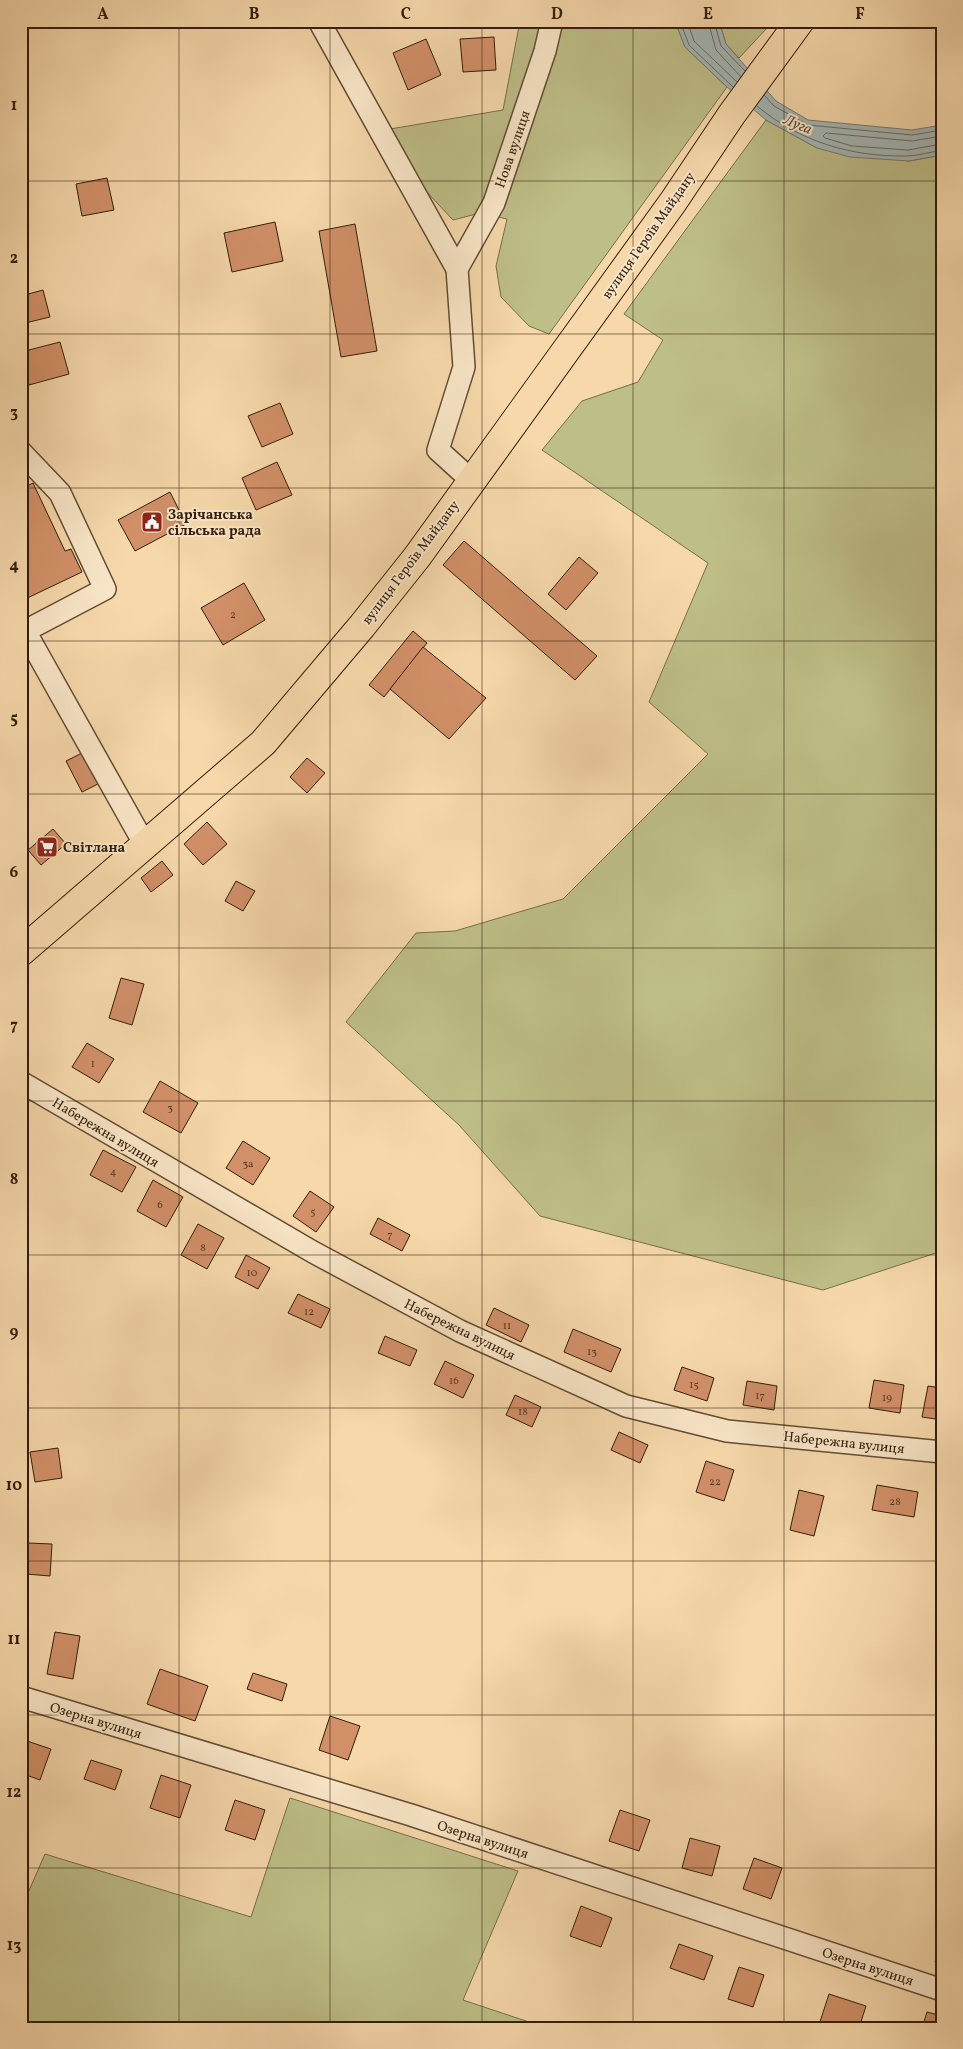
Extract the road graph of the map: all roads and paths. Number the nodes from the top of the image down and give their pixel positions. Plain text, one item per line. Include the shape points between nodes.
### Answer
1 (319, 21) edge
2 (552, 21) edge
3 (800, 21) edge
4 (456, 269) junction
5 (21, 452) edge
6 (472, 480) junction
7 (145, 845) junction
8 (21, 952) edge
9 (21, 1082) edge
10 (942, 1452) edge
11 (21, 1697) edge
12 (942, 1990) edge

1 - 4 street
2 - 4 street, Нова вулиця via 494,203
3 - 6 main road, вулиця Героїв Майдану
4 - 6 street via 464,367 438,450
5 - 7 street via 60,493 106,589 25,631
6 - 7 main road, вулиця Героїв Майдану via 362,626 263,743
7 - 8 main road, вулиця Героїв Майдану
9 - 10 street, Набережна вулиця via 305,1248 443,1322 626,1406 727,1431
11 - 12 street, Озерна вулиця via 411,1815

